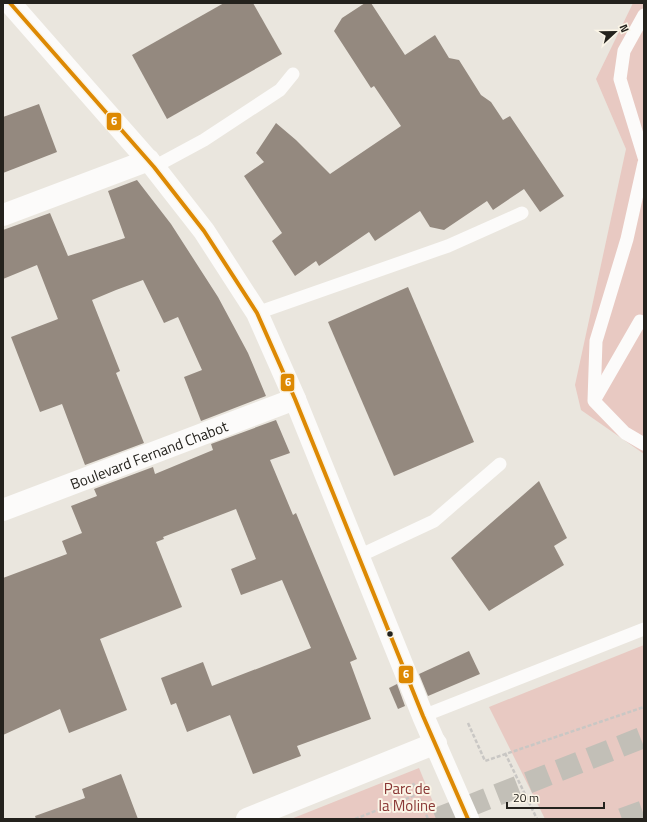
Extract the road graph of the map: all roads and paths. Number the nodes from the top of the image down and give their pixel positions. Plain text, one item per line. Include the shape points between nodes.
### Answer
1 (10, 3) edge
2 (644, 15) edge
3 (293, 74) dead end
4 (644, 157) edge
5 (152, 164) junction
6 (644, 164) edge
7 (522, 213) dead end
8 (3, 215) edge
9 (257, 313) junction
10 (644, 323) edge
11 (295, 399) junction
12 (594, 401) junction
13 (644, 444) edge
14 (500, 464) dead end
15 (3, 510) edge
16 (358, 556) junction
17 (644, 629) edge
18 (459, 702) junction
19 (644, 707) edge
20 (423, 716) junction
21 (436, 743) junction
22 (505, 753) junction
23 (247, 819) edge
24 (355, 819) edge
25 (428, 819) edge
26 (468, 819) edge
27 (537, 819) edge

1 - 5 street
2 - 4 lane via 624,51 620,79
3 - 5 lane via 280,90 204,140
5 - 8 street
5 - 9 street via 204,231
6 - 12 lane via 627,239 596,341
7 - 9 lane via 448,246
9 - 11 street
10 - 12 lane via 640,321
11 - 15 street, Boulevard Fernand Chabot
11 - 16 street
12 - 13 lane via 625,433
14 - 16 lane via 434,521
16 - 20 street
17 - 18 lane
18 - 20 lane
18 - 22 path via 485,761
19 - 22 path
20 - 21 street
21 - 23 street
21 - 26 street
22 - 27 path
24 - 25 path via 418,794

